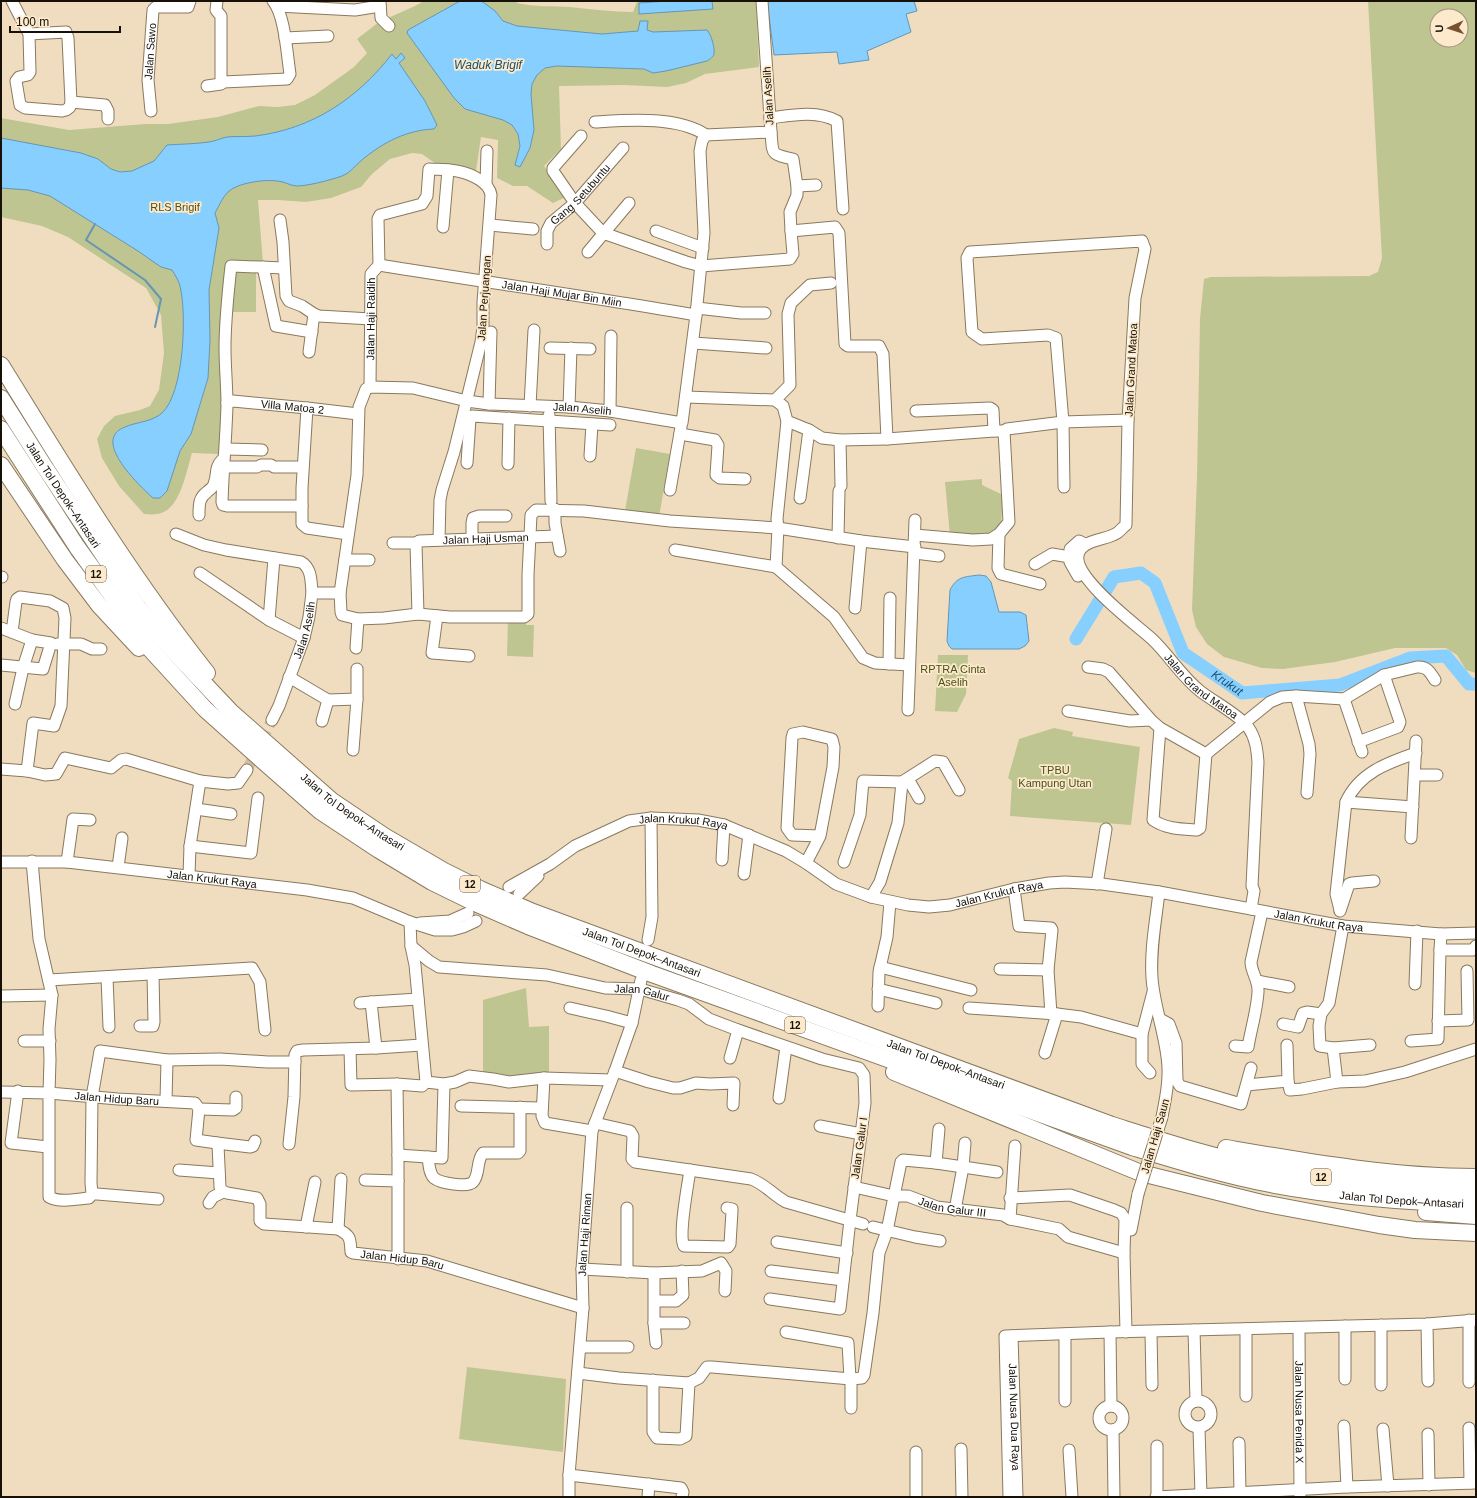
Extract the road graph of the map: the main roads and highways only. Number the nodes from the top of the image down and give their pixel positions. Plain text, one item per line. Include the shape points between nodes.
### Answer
1 (1, 365) edge
2 (1, 398) edge
3 (1, 429) edge
4 (1, 465) edge
5 (205, 709) junction
6 (231, 712) junction
7 (820, 1034) junction
8 (1168, 1143) junction
9 (1476, 1177) edge
10 (1476, 1189) edge
11 (1339, 1195) junction
12 (1476, 1204) edge
13 (1476, 1216) edge
14 (1476, 1233) edge

1 - 6 highway via 82,496 172,629 217,685
2 - 6 highway, Jalan Tol Depok–Antasari / 12 via 138,607 162,639
3 - 5 highway, Jalan Tol Depok–Antasari / 12 via 77,547 151,650
4 - 5 highway via 65,560 99,605 159,670
5 - 7 highway, Jalan Tol Depok–Antasari / 12 via 320,811 432,882 528,926 652,974
6 - 8 highway, Jalan Tol Depok–Antasari / 12 via 332,802 384,836 480,889 532,912 1112,1125
7 - 11 highway, Jalan Tol Depok–Antasari / 12 via 1132,1147 1201,1168 1262,1182
7 - 14 highway via 884,1068 1141,1173 1262,1203 1380,1225 1415,1230
8 - 9 highway via 1224,1148 1378,1171
8 - 10 highway, Jalan Tol Depok–Antasari / 12 via 1284,1171 1362,1183
11 - 12 highway, Jalan Tol Depok–Antasari / 12 via 1413,1202
11 - 13 highway via 1398,1210

